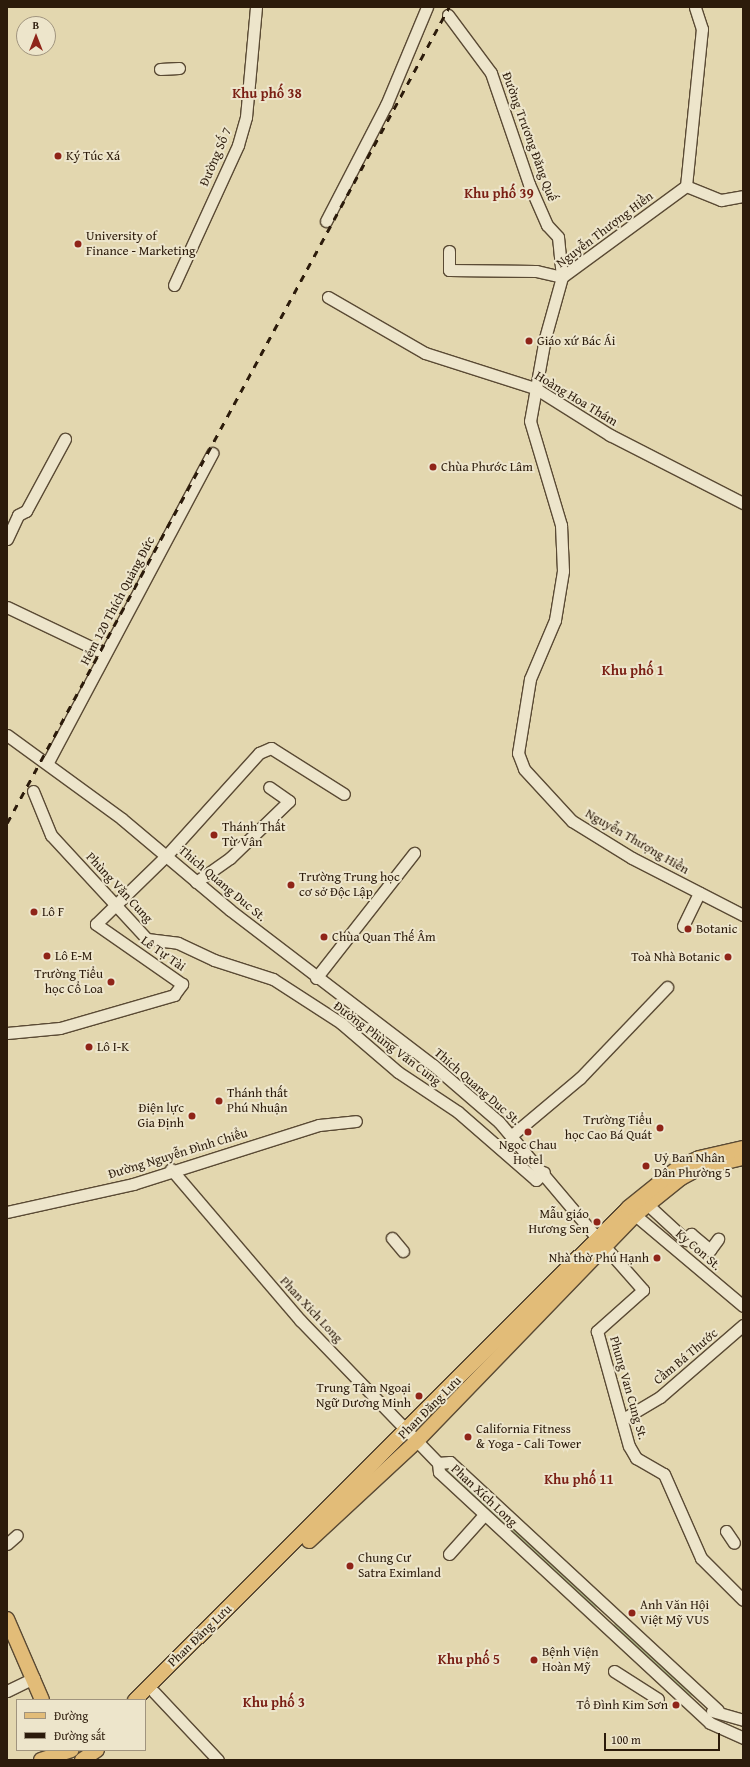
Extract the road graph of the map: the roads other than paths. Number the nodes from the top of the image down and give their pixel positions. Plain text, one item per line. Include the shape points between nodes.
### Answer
1 (256, 7) edge
2 (427, 7) edge
3 (695, 7) edge
4 (448, 15) dead end
5 (178, 68) dead end
6 (160, 69) dead end
7 (686, 186) junction
8 (743, 196) edge
9 (326, 221) dead end
10 (449, 251) dead end
11 (562, 277) junction
12 (174, 285) dead end
13 (328, 297) dead end
14 (535, 388) junction
15 (65, 439) dead end
16 (212, 453) dead end
17 (743, 503) edge
18 (7, 539) edge
19 (7, 607) edge
20 (97, 650) dead end
21 (7, 735) edge
22 (48, 762) junction
23 (270, 787) dead end
24 (32, 791) dead end
25 (344, 794) dead end
26 (414, 853) dead end
27 (166, 856) junction
28 (196, 882) junction
29 (699, 893) junction
30 (115, 904) junction
31 (743, 915) edge
32 (682, 926) dead end
33 (316, 978) junction
34 (285, 987) joint
35 (667, 987) dead end
36 (7, 1034) edge
37 (356, 1121) dead end
38 (502, 1125) junction
39 (512, 1135) junction
40 (489, 1136) junction
41 (522, 1146) junction
42 (743, 1148) edge
43 (511, 1156) junction
44 (743, 1158) edge
45 (171, 1169) junction
46 (544, 1172) junction
47 (648, 1205) junction
48 (7, 1212) edge
49 (635, 1215) junction
50 (392, 1238) dead end
51 (718, 1239) dead end
52 (602, 1243) junction
53 (403, 1251) dead end
54 (743, 1306) edge
55 (743, 1325) edge
56 (623, 1419) junction
57 (413, 1436) junction
58 (438, 1462) junction
59 (484, 1515) junction
60 (726, 1532) dead end
61 (18, 1535) dead end
62 (734, 1543) dead end
63 (7, 1544) edge
64 (449, 1554) dead end
65 (743, 1600) edge
66 (606, 1606) junction
67 (594, 1618) junction
68 (7, 1619) edge
69 (614, 1671) dead end
70 (34, 1678) junction
71 (7, 1691) edge
72 (149, 1696) edge
73 (42, 1699) edge
74 (136, 1699) edge
75 (658, 1699) dead end
76 (719, 1711) junction
77 (743, 1720) edge
78 (712, 1722) junction
79 (743, 1738) edge
80 (96, 1751) edge
81 (64, 1754) edge
82 (41, 1760) edge
83 (82, 1760) edge
84 (218, 1760) edge

1 - 12 street, Đường Số 7 via 246,117 238,145
2 - 9 street via 386,105
3 - 7 street via 702,28
4 - 11 street, Đường Trương Đăng Quế via 491,73 529,184 547,225 558,237
5 - 6 street
7 - 8 street via 721,200
7 - 11 street, Nguyễn Thượng Hiền
10 - 11 street via 449,270 536,271
11 - 14 street, Nguyễn Thượng Hiền
13 - 14 street, Hoàng Hoa Thám via 425,353
14 - 17 street, Hoàng Hoa Thám via 610,435
14 - 29 street, Nguyễn Thượng Hiền via 530,421 561,526 563,571 555,620 530,679 518,753 524,769 572,821 598,839
15 - 18 street via 26,511 18,515
16 - 22 street, Hẻm 120 Thích Quảng Đức via 147,566
19 - 20 street
21 - 22 street
22 - 27 street, Thich Quang Duc St.
23 - 28 street via 289,801 230,858
24 - 30 street, Phùng Văn Cung via 51,835
25 - 27 street, Lê Tự Tài via 271,748 265,750
26 - 33 street
27 - 28 street, Thich Quang Duc St.
27 - 30 street, Lê Tự Tài
28 - 33 street, Thich Quang Duc St.
29 - 31 street, Nguyễn Thượng Hiền
29 - 32 street
30 - 34 street, Phùng Văn Cung via 147,939 178,943 214,960 273,979
30 - 36 street, Lê Tự Tài via 96,924 182,984 174,995 60,1028
33 - 38 street, Thich Quang Duc St. via 433,1066
34 - 40 street, Đường Phùng Văn Cung via 341,1023 398,1072
35 - 39 street via 580,1078
37 - 45 street, Đường Nguyễn Đình Chiểu via 319,1125
38 - 39 street, Thich Quang Duc St.
38 - 40 street
39 - 41 street, Thich Quang Duc St.
40 - 43 street, Đường Phùng Văn Cung
41 - 43 street
41 - 46 street, Thich Quang Duc St.
42 - 52 main road, Phan Đăng Lưu via 679,1167 628,1208
43 - 46 street, Đường Phùng Văn Cung via 536,1180
44 - 47 main road, Phan Đăng Lưu via 700,1168 681,1178
45 - 48 street, Đường Nguyễn Đình Chiểu via 133,1184
45 - 57 street, Phan Xich Long via 206,1214 300,1320
46 - 52 street, Thich Quang Duc St.
47 - 49 main road, Phan Đăng Lưu
47 - 51 street via 686,1240 692,1234 710,1250
49 - 52 main road, Phan Đăng Lưu
49 - 54 street, Ky Con St.
50 - 53 street
52 - 56 street, Phung Van Cung St. via 643,1290 597,1331
52 - 57 main road, Phan Đăng Lưu
55 - 56 street, Cầm Bá Thước via 660,1397
56 - 65 street, Phung Van Cung St. via 629,1446 636,1458 664,1474 701,1558
57 - 58 street, Phan Xich Long
57 - 72 main road, Phan Đăng Lưu
57 - 74 main road, Phan Đăng Lưu
58 - 59 street, Phan Xích Long via 439,1472
58 - 66 street, Phan Xích Long via 450,1462
59 - 64 street
59 - 67 street, Phan Xích Long
60 - 62 street
61 - 63 street
66 - 67 street
66 - 76 street, Phan Xích Long
67 - 78 street, Phan Xích Long
68 - 70 main road
69 - 75 street
70 - 71 street
70 - 73 main road
72 - 84 street
76 - 77 street, Phan Xích Long
76 - 78 street via 722,1721
78 - 79 street, Phan Xích Long
80 - 83 main road
81 - 82 main road

